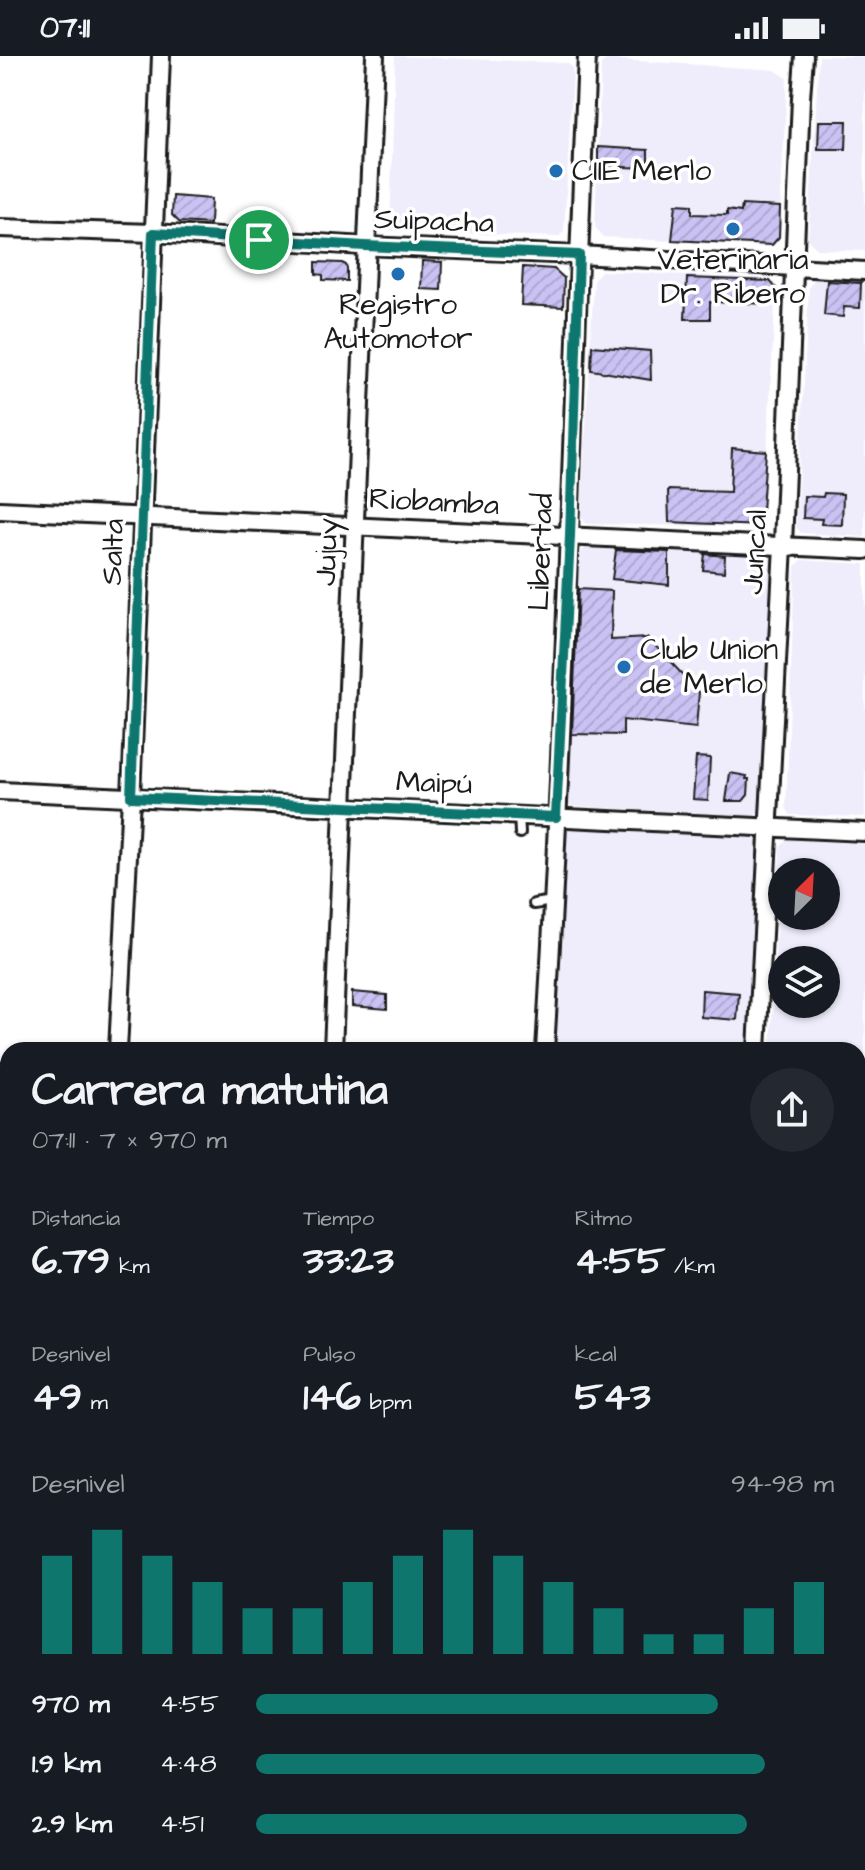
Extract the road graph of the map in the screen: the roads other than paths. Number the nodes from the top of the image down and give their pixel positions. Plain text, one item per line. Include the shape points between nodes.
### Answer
1 (161, 56) edge
2 (375, 56) edge
3 (587, 56) edge
4 (804, 56) edge
5 (0, 228) edge
6 (153, 233) junction
7 (365, 246) junction
8 (579, 255) junction
9 (794, 267) junction
10 (865, 271) edge
11 (0, 510) edge
12 (143, 518) junction
13 (356, 526) junction
14 (570, 536) junction
15 (783, 545) junction
16 (865, 550) edge
17 (0, 791) edge
18 (131, 797) junction
19 (345, 808) junction
20 (519, 815) junction
21 (556, 817) junction
22 (769, 827) junction
23 (865, 832) edge
24 (520, 833) dead end
25 (554, 901) junction
26 (534, 904) dead end
27 (118, 1042) edge
28 (333, 1042) edge
29 (545, 1042) edge
30 (758, 1042) edge

1 - 6 street, Salta
2 - 7 street, Jujuy
3 - 8 street, Libertad
4 - 9 street, Juncal
5 - 6 street, Suipacha
6 - 7 street, Suipacha
6 - 12 street, Salta
7 - 8 street, Suipacha
7 - 13 street, Jujuy
8 - 9 street, Suipacha
8 - 14 street, Libertad
9 - 10 street, Suipacha
9 - 15 street, Juncal
11 - 12 street, Riobamba
12 - 13 street, Riobamba
12 - 18 street, Salta
13 - 14 street, Riobamba
13 - 19 street, Jujuy
14 - 15 street, Riobamba
14 - 21 street, Libertad
15 - 16 street, Riobamba
15 - 22 street, Juncal
17 - 18 street, Maipú
18 - 19 street, Maipú
18 - 27 street, Salta
19 - 20 street, Maipú
19 - 28 street, Jujuy
20 - 21 street, Maipú
20 - 24 lane
21 - 22 street, Maipú
21 - 25 street, Libertad
22 - 23 street, Maipú
22 - 30 street, Juncal via 767,986
25 - 26 lane
25 - 29 street, Libertad

